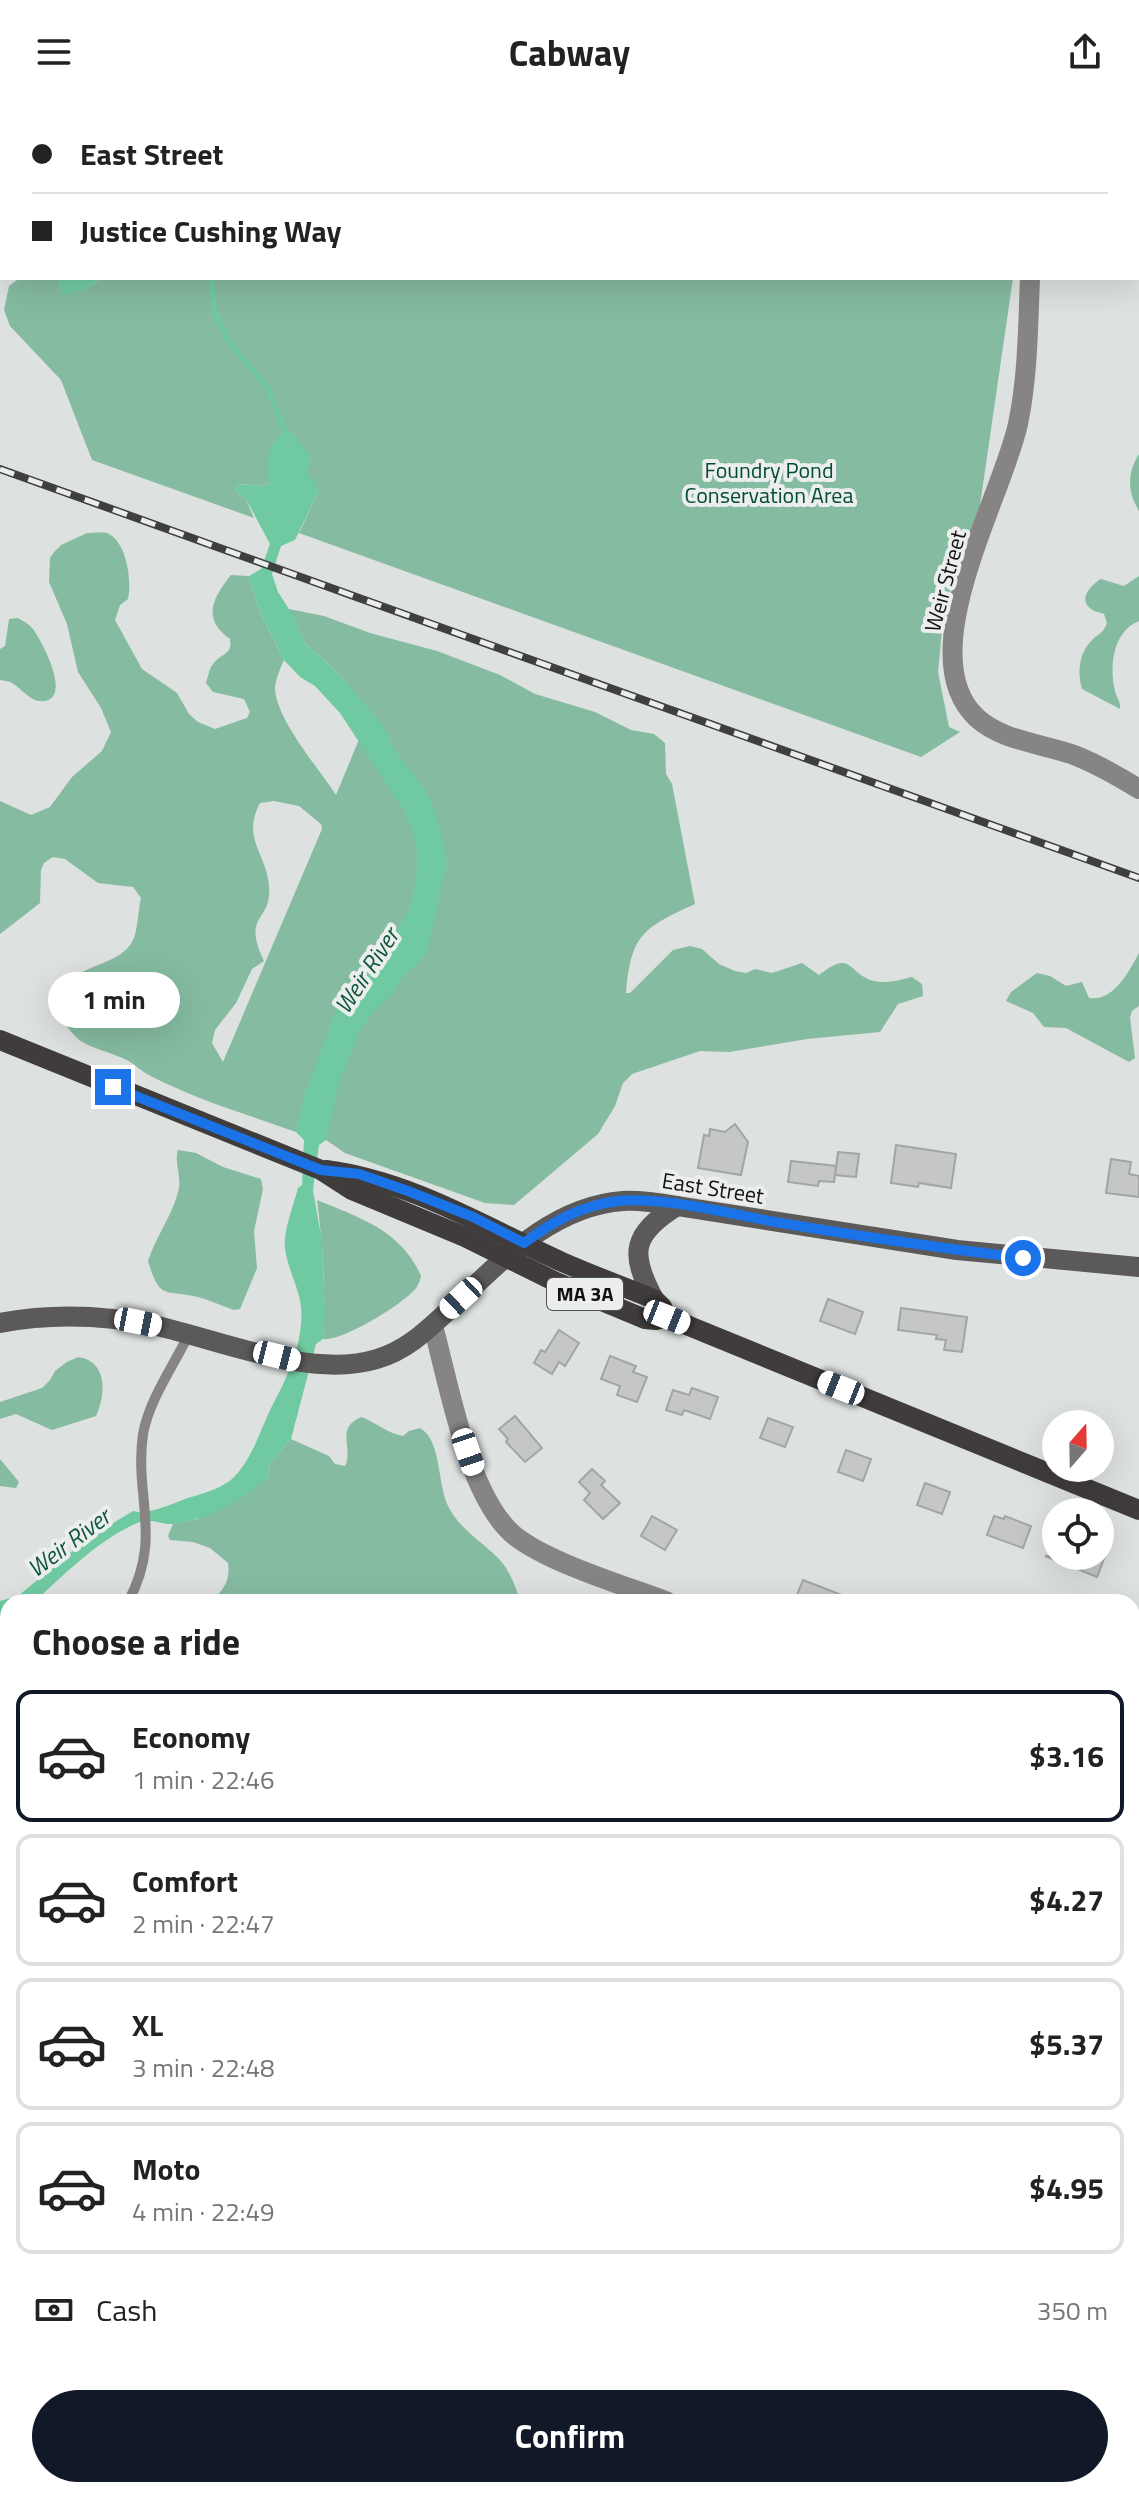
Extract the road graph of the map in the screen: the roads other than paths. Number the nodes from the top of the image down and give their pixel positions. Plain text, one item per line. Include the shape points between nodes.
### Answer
1 (1030, 280) edge
2 (1139, 789) edge
3 (0, 1040) edge
4 (321, 1170) junction
5 (677, 1206) junction
6 (524, 1243) junction
7 (506, 1257) junction
8 (1139, 1267) edge
9 (654, 1299) junction
10 (667, 1317) junction
11 (0, 1323) edge
12 (433, 1326) junction
13 (189, 1334) junction
14 (1139, 1510) edge
15 (131, 1594) edge
16 (648, 1594) edge

1 - 2 street, Weir Street via 1018,421 959,601 952,643 956,685 984,724 1076,756
3 - 4 main road, MA 3A
4 - 6 main road, MA 3A via 359,1174 408,1191
4 - 7 main road, MA 3A via 352,1190
5 - 6 main road, East Street via 630,1201 595,1205 552,1223
5 - 8 main road, East Street via 957,1250
5 - 9 main road via 650,1225 639,1241 639,1268
6 - 7 main road, East Street
6 - 9 main road, MA 3A
7 - 10 main road, MA 3A via 645,1319
7 - 12 main road, East Street
9 - 10 main road, MA 3A
10 - 14 main road, MA 3A
11 - 13 main road, East Street via 80,1316
12 - 13 main road, East Street via 380,1358 342,1366 300,1362
12 - 16 street via 474,1470 502,1524 538,1549
13 - 15 lane via 146,1421 142,1452 148,1532

